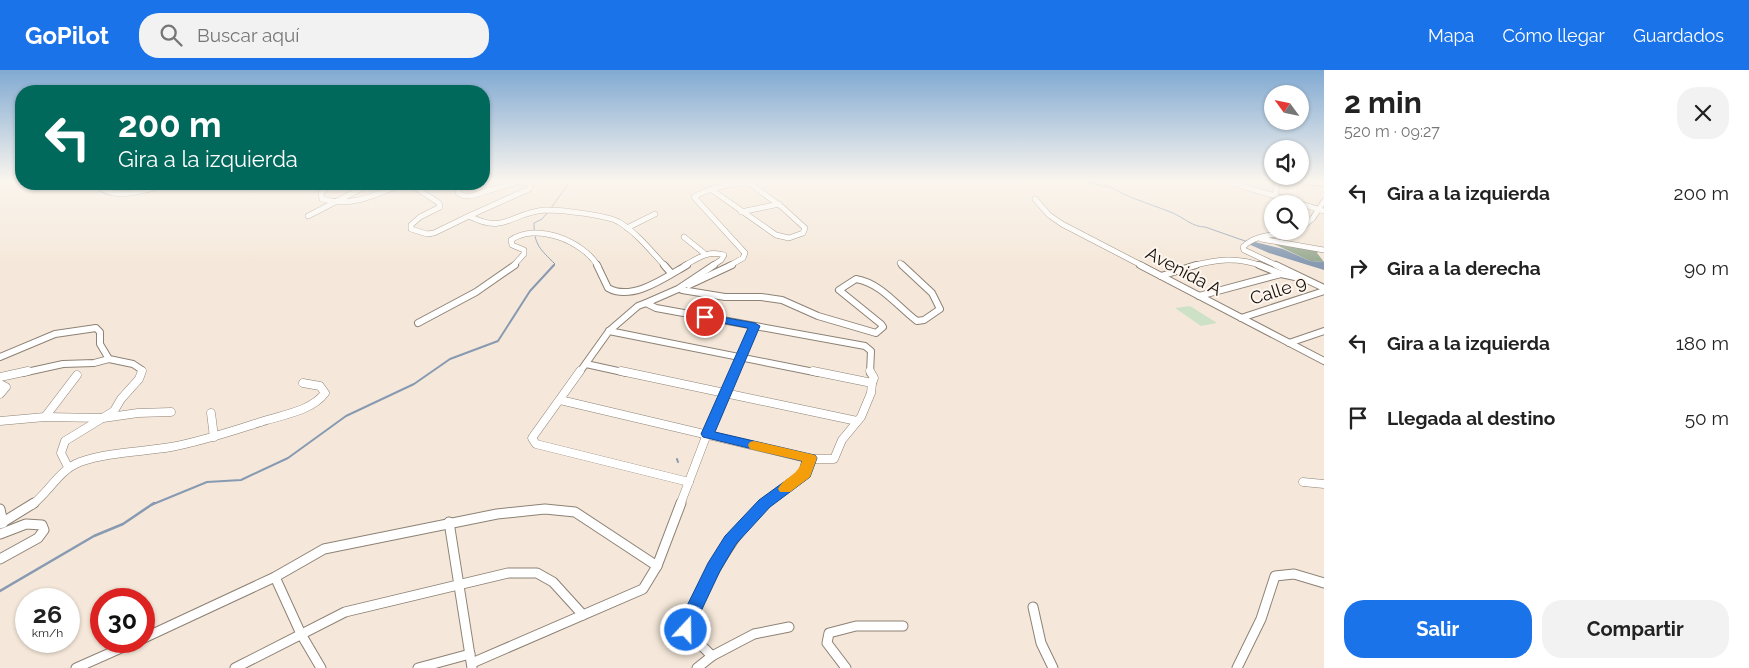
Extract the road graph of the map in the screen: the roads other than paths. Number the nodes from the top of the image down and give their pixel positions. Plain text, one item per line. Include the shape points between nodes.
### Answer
1 (322, 208) edge
2 (438, 208) edge
3 (487, 208) edge
4 (704, 208) edge
5 (736, 208) edge
6 (760, 208) edge
7 (783, 208) edge
8 (1043, 208) edge
9 (1321, 210) edge
10 (741, 212) junction
11 (656, 214) dead end
12 (308, 216) dead end
13 (469, 216) junction
14 (1309, 222) edge
15 (627, 228) junction
16 (1264, 236) edge
17 (684, 237) dead end
18 (1250, 241) junction
19 (1324, 250) edge
20 (704, 254) junction
21 (900, 263) dead end
22 (671, 273) junction
23 (1281, 274) junction
24 (1161, 276) junction
25 (1307, 279) junction
26 (680, 290) junction
27 (1324, 290) edge
28 (1199, 296) junction
29 (646, 303) junction
30 (1241, 318) junction
31 (418, 323) dead end
32 (755, 326) junction
33 (1324, 330) edge
34 (609, 331) junction
35 (1289, 343) junction
36 (0, 357) edge
37 (741, 357) junction
38 (109, 359) junction
39 (1324, 361) edge
40 (586, 364) junction
41 (77, 375) dead end
42 (0, 377) edge
43 (303, 382) dead end
44 (872, 383) junction
45 (0, 384) edge
46 (725, 393) junction
47 (0, 394) edge
48 (560, 400) junction
49 (171, 412) dead end
50 (211, 413) dead end
51 (45, 417) junction
52 (103, 418) junction
53 (0, 421) edge
54 (857, 421) junction
55 (707, 434) junction
56 (214, 437) junction
57 (810, 458) junction
58 (68, 467) junction
59 (689, 482) junction
60 (1303, 482) dead end
61 (1324, 484) edge
62 (0, 508) edge
63 (449, 522) junction
64 (2, 523) edge
65 (0, 534) edge
66 (0, 559) edge
67 (657, 566) junction
68 (274, 577) junction
69 (1324, 583) edge
70 (459, 585) junction
71 (1033, 608) dead end
72 (583, 615) junction
73 (903, 626) dead end
74 (790, 627) dead end
75 (155, 633) edge
76 (301, 634) junction
77 (113, 653) edge
78 (712, 656) junction
79 (471, 662) edge
80 (88, 666) edge
81 (76, 668) edge
82 (235, 668) edge
83 (321, 668) edge
84 (418, 668) edge
85 (698, 668) edge
86 (846, 668) edge
87 (1053, 668) edge
88 (1236, 668) edge

1 - 12 street
2 - 13 street via 420,217 411,229 434,233
3 - 13 street
4 - 26 street via 740,246 743,258
5 - 10 street
6 - 10 street
7 - 10 street via 805,228 803,234 782,237
8 - 24 street, Avenida A via 1054,220
9 - 14 street
11 - 15 street
13 - 15 street via 485,224 499,225 529,213 548,210 615,220
15 - 22 street
16 - 18 street
17 - 20 street
18 - 19 street via 1275,240
18 - 25 street via 1243,247 1249,254
20 - 22 street
20 - 26 street via 715,252 725,256
21 - 26 street via 932,293 940,309 924,320 917,320 865,281 856,280 839,290 882,324 876,333 815,315 782,300
22 - 31 street via 634,291 612,291 592,257 582,249 536,233 518,234 511,240 512,244 524,250 520,262
23 - 24 street via 1231,259
23 - 25 street
23 - 28 street
24 - 28 street, Avenida A
25 - 27 street
26 - 29 street
27 - 30 street, Calle 9
28 - 30 street, Avenida A
29 - 32 street via 656,308
29 - 34 street
30 - 35 street, Avenida A
32 - 37 street
32 - 44 street via 865,346 871,351
33 - 35 street
34 - 37 street
34 - 40 street
35 - 39 street, Avenida A
36 - 38 street via 55,334 96,328
37 - 44 street
37 - 46 street
38 - 42 street via 63,364
38 - 52 street via 133,364 142,370 114,411
40 - 46 street
40 - 48 street
41 - 51 street
43 - 56 street via 320,386 325,393 320,401
44 - 54 street via 866,407
45 - 47 street via 6,387
46 - 54 street
46 - 55 street
48 - 55 street
48 - 59 street via 532,438 536,444
49 - 52 street
50 - 56 street
51 - 52 street
51 - 53 street
52 - 58 street via 65,442 61,453
54 - 57 street via 842,440 834,459
55 - 57 street
55 - 59 street
56 - 58 street
57 - 78 street via 805,474 764,504 730,540 687,622 686,630
58 - 64 street via 43,496
59 - 67 street
60 - 61 street
62 - 64 street
63 - 67 street via 545,509 575,512
63 - 68 street via 324,549
63 - 70 street
65 - 66 street via 35,522 44,530 38,538
67 - 72 street via 643,589
68 - 75 street
68 - 76 street
69 - 88 street via 1296,574 1276,576 1260,620
70 - 72 street via 508,573 537,573 553,582
70 - 76 street via 345,612
70 - 79 street
71 - 87 street via 1041,643
72 - 79 street
73 - 86 street via 860,624 844,626 829,633 827,643
74 - 78 street via 754,634
76 - 82 street
76 - 83 street
77 - 80 street
78 - 85 street
79 - 84 street
80 - 81 street

